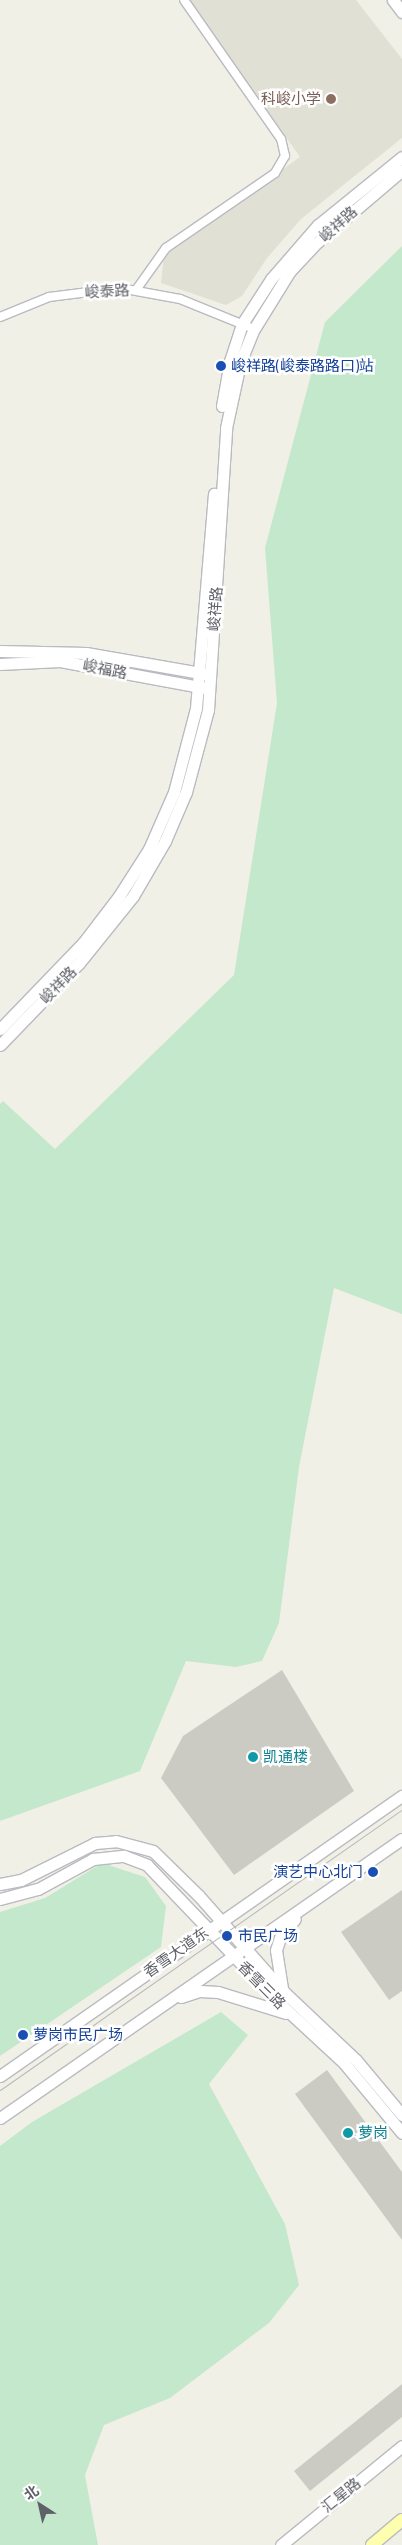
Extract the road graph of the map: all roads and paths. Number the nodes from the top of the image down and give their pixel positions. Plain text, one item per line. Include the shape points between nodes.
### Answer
1 (184, 0) edge
2 (393, 0) edge
3 (402, 12) edge
4 (402, 157) edge
5 (402, 170) edge
6 (136, 290) junction
7 (0, 317) edge
8 (242, 324) junction
9 (254, 329) junction
10 (0, 651) edge
11 (0, 664) edge
12 (205, 674) junction
13 (204, 688) junction
14 (0, 1029) edge
15 (0, 1045) edge
16 (402, 1796) edge
17 (402, 1839) edge
18 (0, 1884) edge
19 (0, 1899) edge
20 (313, 1902) junction
21 (221, 1921) junction
22 (208, 1930) junction
23 (244, 1948) junction
24 (233, 1956) junction
25 (284, 1992) junction
26 (160, 2008) junction
27 (290, 2014) junction
28 (0, 2076) edge
29 (402, 2115) edge
30 (0, 2118) edge
31 (402, 2133) edge
32 (402, 2446) edge
33 (402, 2520) edge
34 (281, 2545) edge
35 (372, 2545) edge

1 - 6 street via 282,139 286,156 275,173 166,248
2 - 3 street
4 - 8 street, 峻祥路 via 296,247
5 - 9 street, 峻祥路 via 314,245 290,271
6 - 7 street, 峻泰路 via 120,288 49,297
6 - 8 street, 峻泰路 via 180,300
8 - 9 street, 峻泰路
8 - 12 street, 峻祥路 via 230,361 220,422
9 - 12 street, 峻祥路 via 240,363 226,428
10 - 12 street, 峻福路 via 86,653
11 - 13 street, 峻福路 via 60,661
12 - 13 street, 峻祥路
13 - 14 street, 峻祥路 via 183,767 141,862 100,922
13 - 15 street, 峻祥路 via 199,750 186,792 153,864 100,939
16 - 21 street, 香雪大道东
17 - 20 street
18 - 21 street, 香雪三路 via 32,1875 95,1843 132,1844 161,1858
19 - 22 street, 香雪三路 via 38,1889 93,1859 124,1856 147,1865 161,1877
20 - 23 street
20 - 25 street via 289,1924 277,1942 275,1960
21 - 22 street, 香雪大道东
21 - 23 street, 香雪三路
22 - 24 street, 香雪三路
22 - 28 street, 香雪大道东
23 - 24 street
23 - 25 street, 香雪三路
24 - 26 street
24 - 27 street, 香雪三路
25 - 29 street, 香雪三路 via 356,2060
26 - 27 street via 185,1996 209,1991
26 - 30 street
27 - 31 street, 香雪三路 via 344,2063
32 - 34 street, 汇星路
33 - 35 main road

